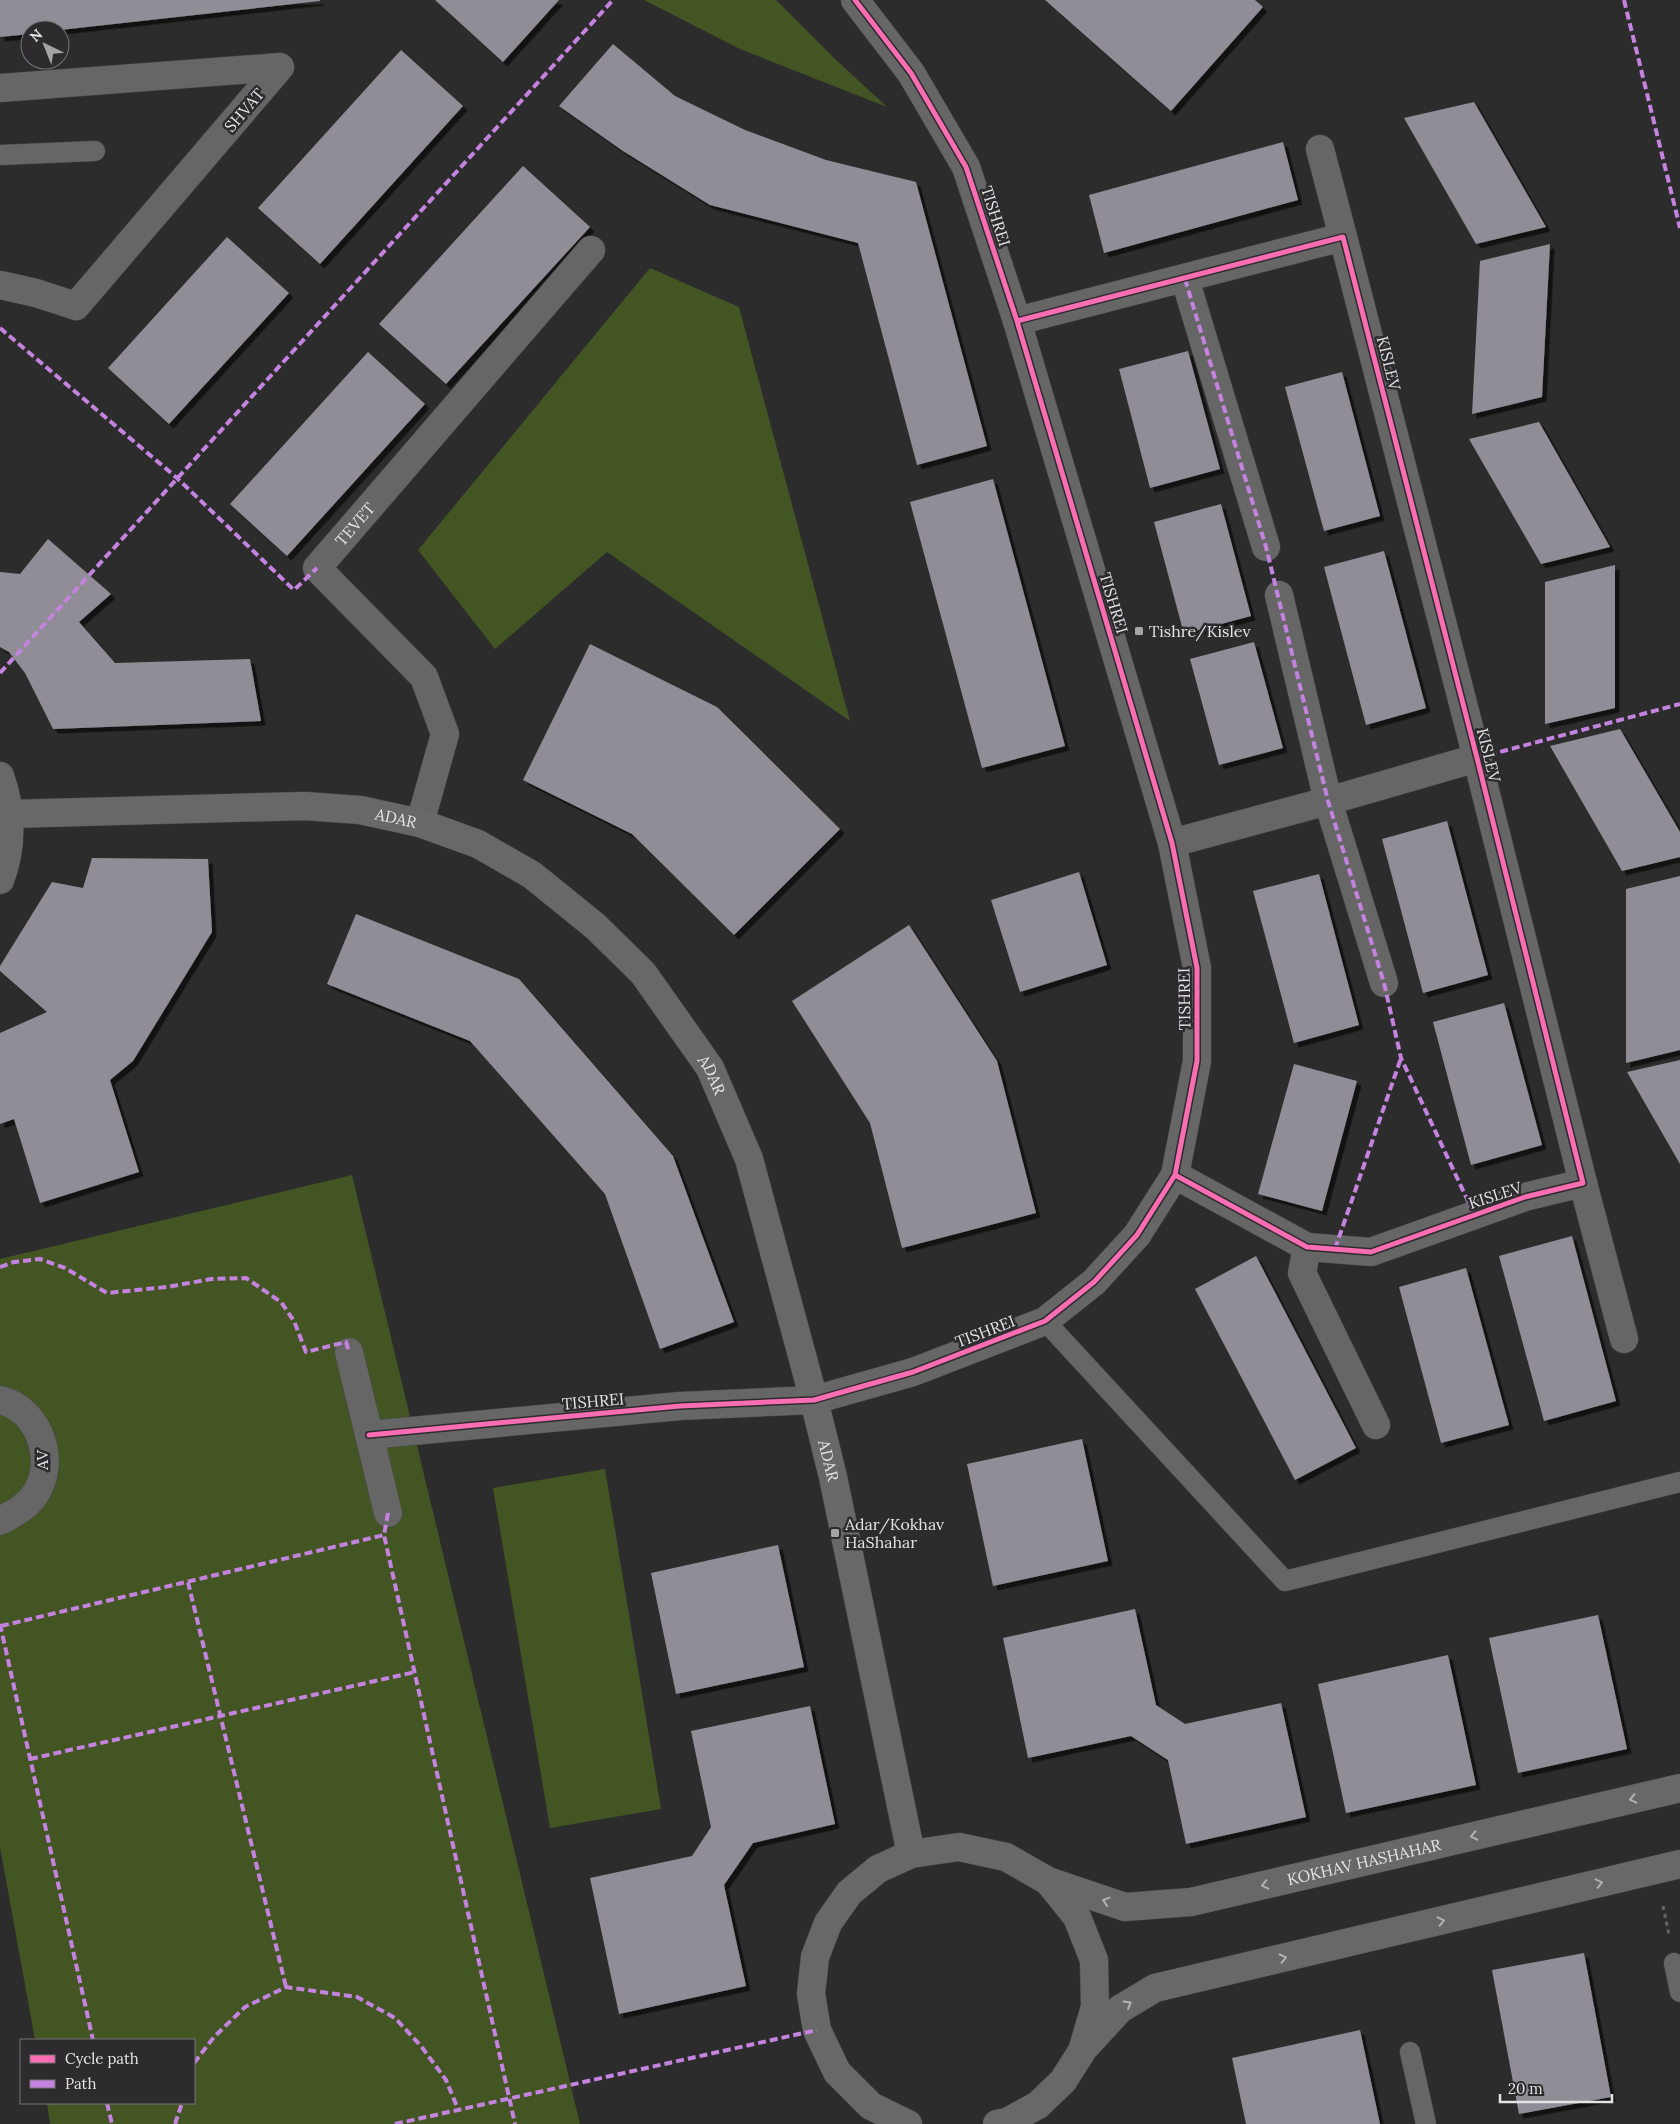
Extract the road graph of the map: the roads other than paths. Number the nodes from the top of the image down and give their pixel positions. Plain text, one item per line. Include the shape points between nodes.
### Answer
1 (855, 0) edge
2 (0, 88) edge
3 (1320, 149) dead end
4 (95, 151) dead end
5 (0, 156) edge
6 (1343, 237) junction
7 (591, 250) dead end
8 (1185, 278) junction
9 (0, 285) edge
10 (1017, 321) junction
11 (1266, 547) dead end
12 (1279, 595) dead end
13 (1477, 758) junction
14 (0, 776) edge
15 (1328, 801) junction
16 (9, 814) junction
17 (420, 822) junction
18 (1172, 843) junction
19 (0, 880) edge
20 (1384, 983) dead end
21 (1176, 1175) junction
22 (1583, 1183) junction
23 (1307, 1247) junction
24 (1045, 1320) junction
25 (1624, 1339) dead end
26 (349, 1352) dead end
27 (0, 1400) edge
28 (814, 1400) junction
29 (1376, 1425) dead end
30 (369, 1435) junction
31 (1680, 1482) edge
32 (388, 1513) dead end
33 (0, 1521) edge
34 (1680, 1788) edge
35 (911, 1854) junction
36 (1680, 1864) edge
37 (1048, 1882) junction
38 (1674, 1963) dead end
39 (1680, 1992) edge
40 (1082, 2051) junction
41 (1410, 2052) dead end
42 (1004, 2123) edge
43 (908, 2124) edge
44 (1426, 2124) edge

1 - 10 street, TISHREI via 911,73 966,167
2 - 9 street, SHVAT via 280,67 76,306
3 - 6 street, KISLEV
4 - 5 lane
6 - 8 street
6 - 13 street, KISLEV
7 - 17 street, TEVET via 317,568 424,677 445,734
8 - 10 street
8 - 11 street
10 - 18 street, TISHREI
12 - 15 street
13 - 15 street, KISLEV
13 - 22 street, KISLEV
14 - 16 street
15 - 18 street, KISLEV
15 - 20 street
16 - 17 street, ADAR via 305,806 360,810
16 - 19 street via 6,862
17 - 28 street, ADAR via 478,844 532,875 595,926 643,973 710,1068 750,1159
18 - 21 street, TISHREI via 1197,968 1197,1061
21 - 23 street, KISLEV
21 - 24 street, TISHREI via 1137,1235 1094,1282
22 - 23 street, KISLEV via 1516,1200 1371,1252
22 - 25 street, KISLEV
23 - 29 street via 1302,1273
24 - 28 street, TISHREI via 913,1372
24 - 31 lane via 1285,1580
26 - 30 street
27 - 33 street, AV via 7,1401 25,1414 39,1432 45,1452 43,1474 34,1495 19,1511
28 - 30 street, TISHREI via 680,1406
28 - 35 street, ADAR
30 - 32 street
34 -> 37 street, KOKHAV HASHAHAR via 1190,1902 1125,1907
35 - 37 street via 959,1847 1006,1857
35 - 43 street via 878,1870 849,1893 828,1923 815,1957 811,1994 816,2030 837,2072 871,2106
40 -> 36 street via 1120,2009 1155,1988
37 - 40 street via 1077,1917 1094,1960 1095,2006
38 - 39 lane
40 - 42 street via 1063,2081 1038,2104
41 - 44 lane

